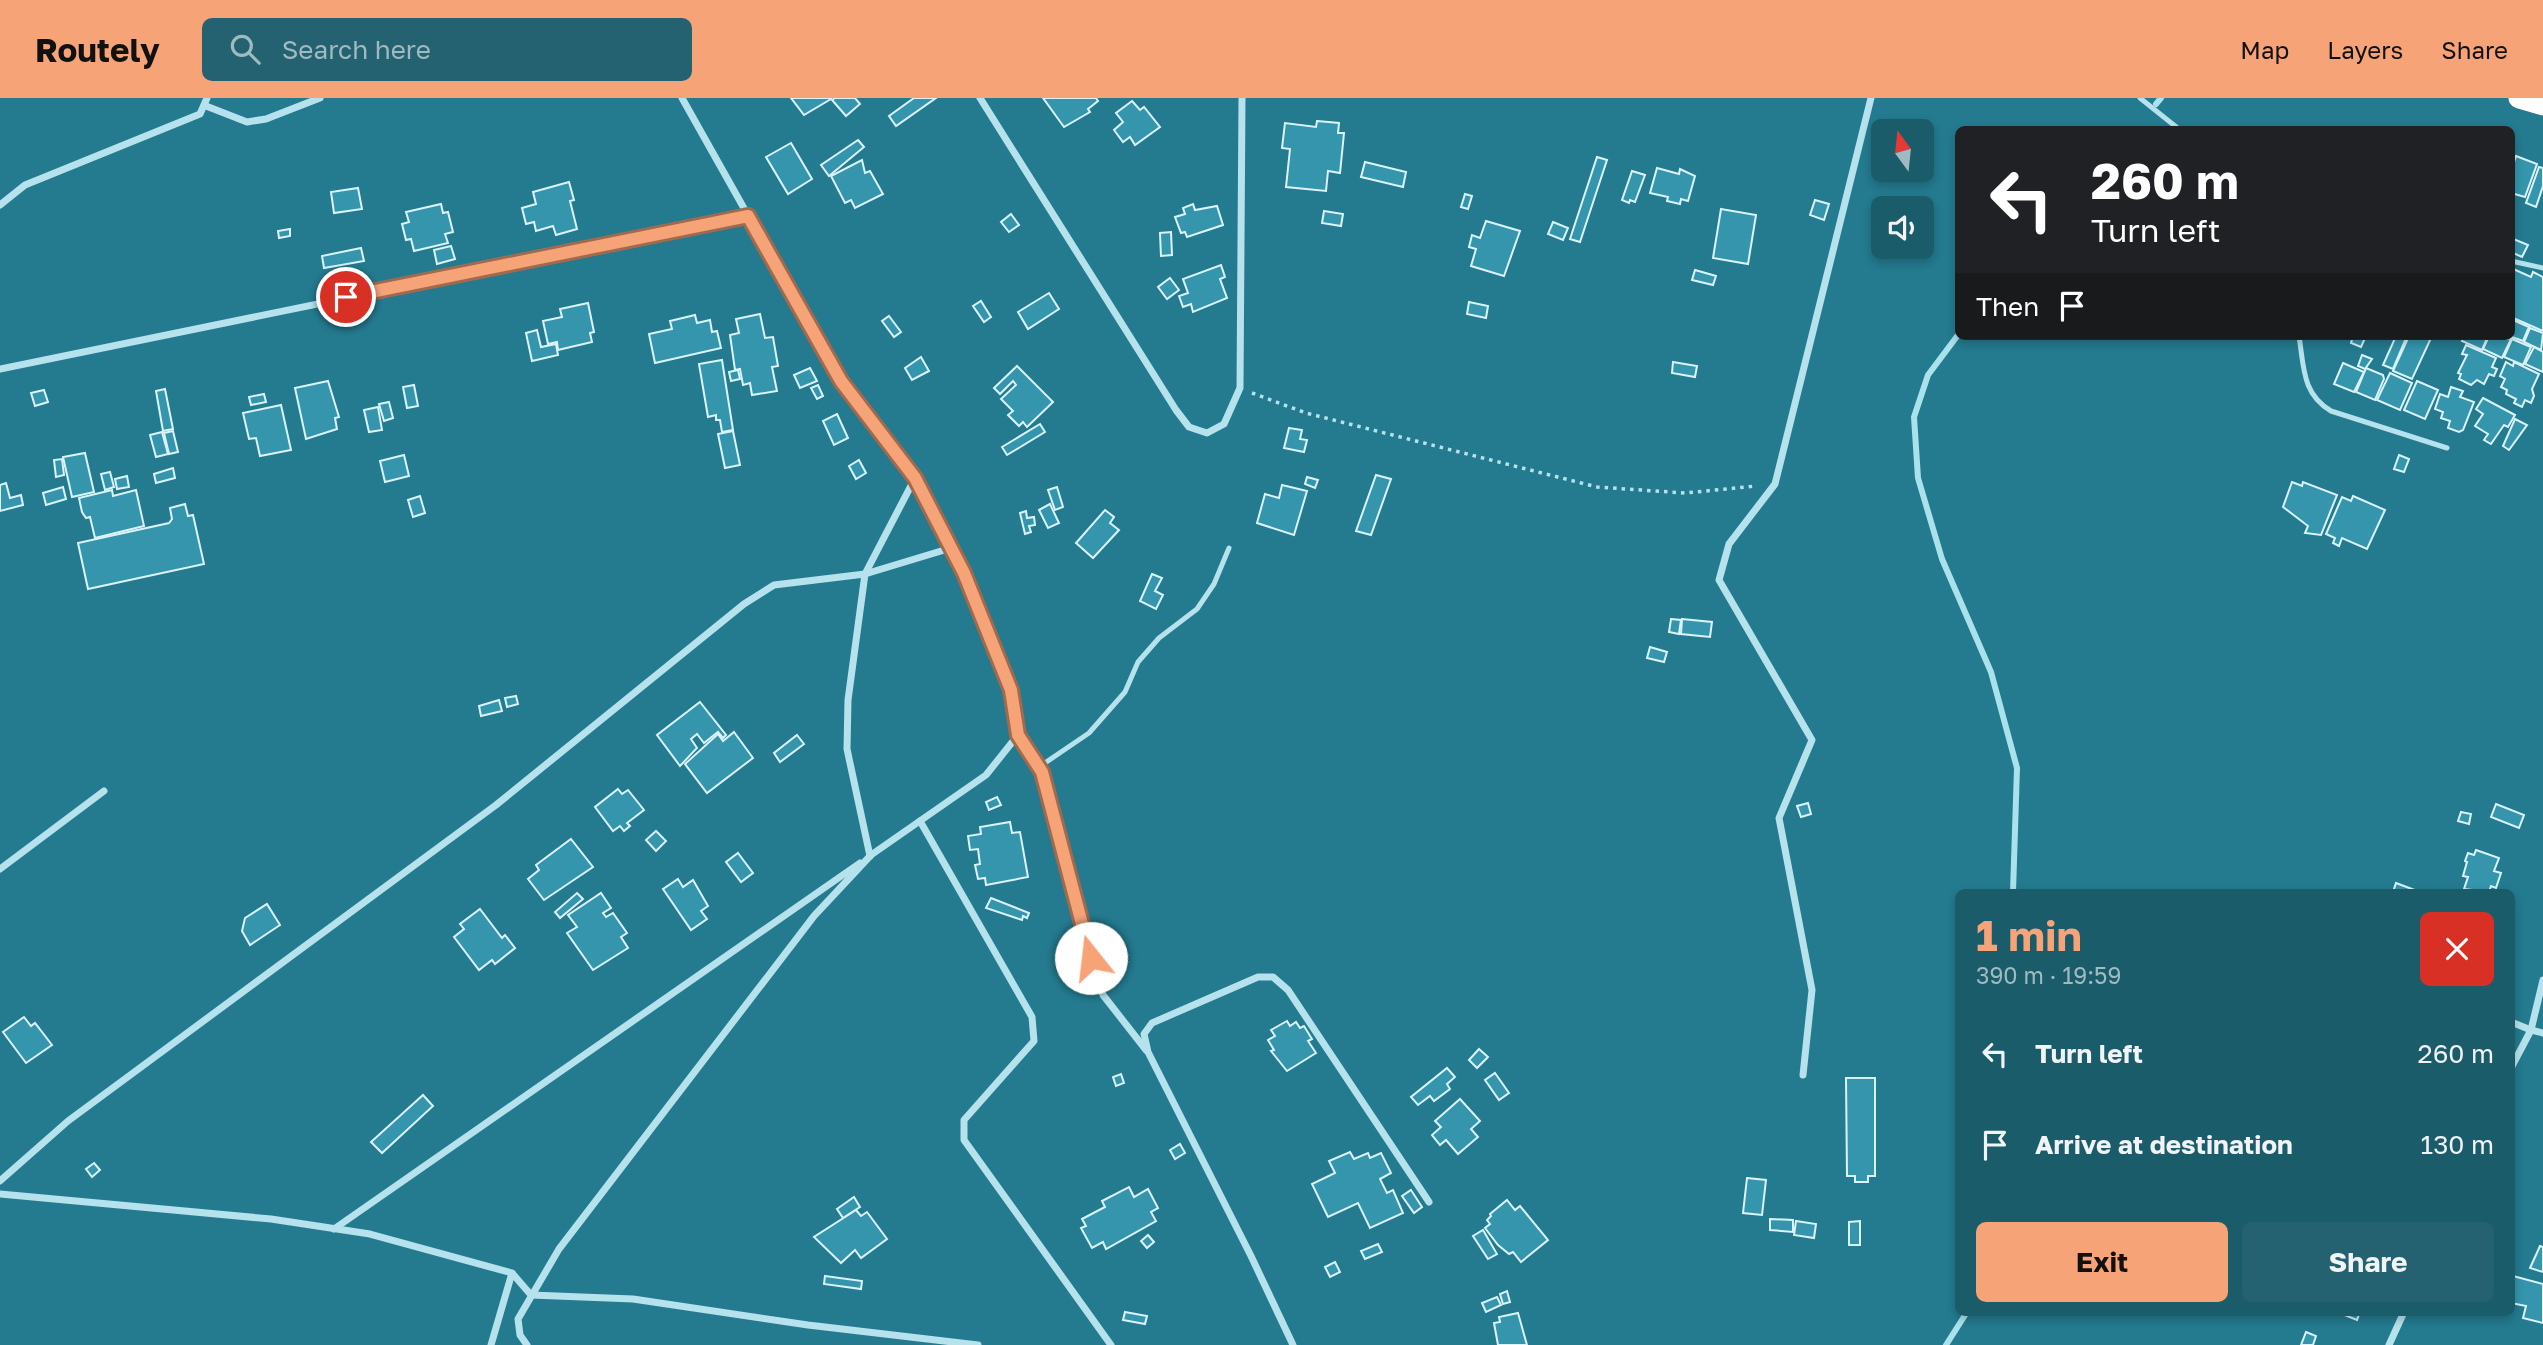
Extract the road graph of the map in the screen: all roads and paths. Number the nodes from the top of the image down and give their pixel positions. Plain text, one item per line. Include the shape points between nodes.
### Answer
1 (320, 98) edge
2 (682, 98) edge
3 (980, 98) edge
4 (1242, 98) edge
5 (1871, 98) edge
6 (2140, 98) edge
7 (2519, 98) edge
8 (206, 102) edge
9 (2543, 105) edge
10 (2175, 126) edge
11 (0, 205) edge
12 (748, 216) junction
13 (2515, 262) edge
14 (2543, 268) edge
15 (2300, 340) edge
16 (0, 369) edge
17 (1240, 388) junction
18 (2447, 448) dead end
19 (915, 478) junction
20 (1776, 484) junction
21 (951, 548) junction
22 (1229, 548) dead end
23 (865, 574) junction
24 (1018, 735) junction
25 (1039, 767) junction
26 (104, 791) dead end
27 (920, 821) junction
28 (871, 855) junction
29 (0, 869) edge
30 (2543, 980) edge
31 (2515, 1024) edge
32 (2532, 1030) junction
33 (2543, 1034) edge
34 (1148, 1052) junction
35 (2515, 1061) edge
36 (1803, 1075) dead end
37 (0, 1181) edge
38 (0, 1194) edge
39 (1429, 1202) dead end
40 (334, 1229) junction
41 (512, 1273) junction
42 (531, 1295) junction
43 (2402, 1316) edge
44 (491, 1345) edge
45 (527, 1345) edge
46 (978, 1345) edge
47 (1111, 1345) edge
48 (1293, 1345) edge
49 (2389, 1345) edge

1 - 8 street via 247,122
2 - 12 street
3 - 17 street via 1189,427 1207,433 1224,424
4 - 17 street
5 - 20 street
6 - 10 lane
7 - 9 highway
8 - 11 street via 200,114 26,185
12 - 16 street
12 - 19 street via 841,381
13 - 14 lane
15 - 18 lane via 2308,390 2316,403
17 - 20 path via 1306,413 1597,487 1685,493
19 - 21 street
19 - 23 street
20 - 36 street via 1729,544 1718,580 1812,740 1779,818 1812,990
21 - 23 street
21 - 24 street via 1011,690
22 - 25 lane via 1197,609 1159,638 1139,662 1125,692 1089,733
23 - 28 street via 846,749
23 - 37 street via 774,585 744,604 496,805 68,1121
24 - 25 street
24 - 27 street via 986,775
25 - 34 street via 1103,995
26 - 29 street
27 - 28 street
27 - 47 street via 1032,1017 1034,1041 964,1120 964,1140
28 - 40 street
28 - 42 street via 814,916 559,1248
30 - 32 street
31 - 32 street
32 - 33 street
32 - 35 street
34 - 39 street via 1144,1034 1152,1023 1258,976 1273,977 1288,990
34 - 48 street
38 - 40 street
40 - 41 street via 370,1234
41 - 42 street
41 - 44 street
42 - 45 street via 518,1319
42 - 46 street via 633,1299
43 - 49 street

